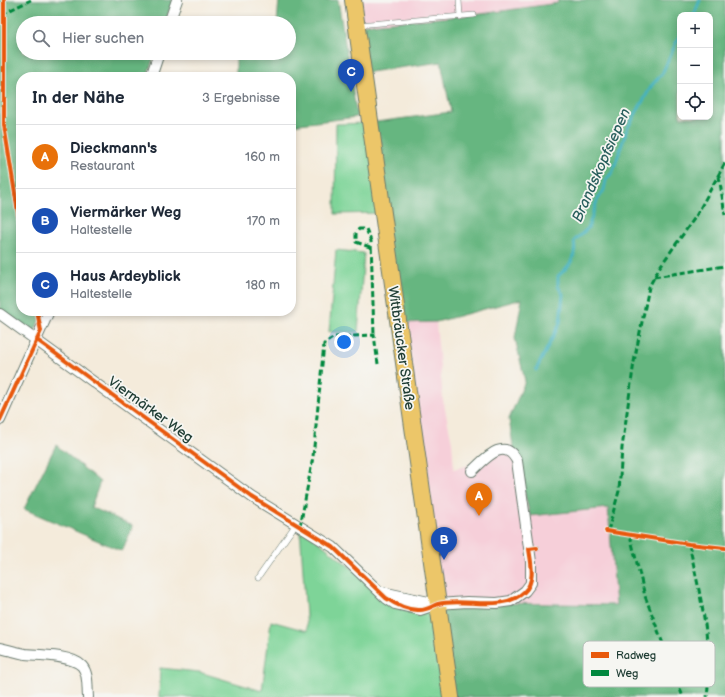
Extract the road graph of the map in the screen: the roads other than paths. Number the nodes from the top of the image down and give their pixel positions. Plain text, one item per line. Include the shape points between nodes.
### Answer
1 (177, 0) edge
2 (353, 0) edge
3 (459, 0) edge
4 (171, 16) edge
5 (474, 16) dead end
6 (460, 17) junction
7 (357, 25) junction
8 (157, 60) edge
9 (153, 72) edge
10 (0, 314) edge
11 (48, 316) edge
12 (37, 340) junction
13 (0, 420) edge
14 (472, 471) dead end
15 (296, 524) junction
16 (258, 578) dead end
17 (438, 604) junction
18 (0, 648) edge
19 (88, 697) edge
20 (451, 697) edge

1 - 4 street
2 - 7 main road, Wittbräucker Straße
3 - 6 lane
5 - 6 lane
6 - 7 lane
7 - 17 main road, Wittbräucker Straße
8 - 9 street
10 - 12 street, Viermärker Weg
11 - 12 street
12 - 13 street
12 - 15 street, Viermärker Weg via 252,497
14 - 17 street, Viermärker Weg via 497,451 513,452 517,461 533,548 531,583 520,596 511,600 497,603
15 - 16 lane
15 - 17 street, Viermärker Weg via 333,547 395,604 420,610
17 - 20 main road, Wittbräucker Straße
18 - 19 street via 25,654 44,654 78,663 86,675

